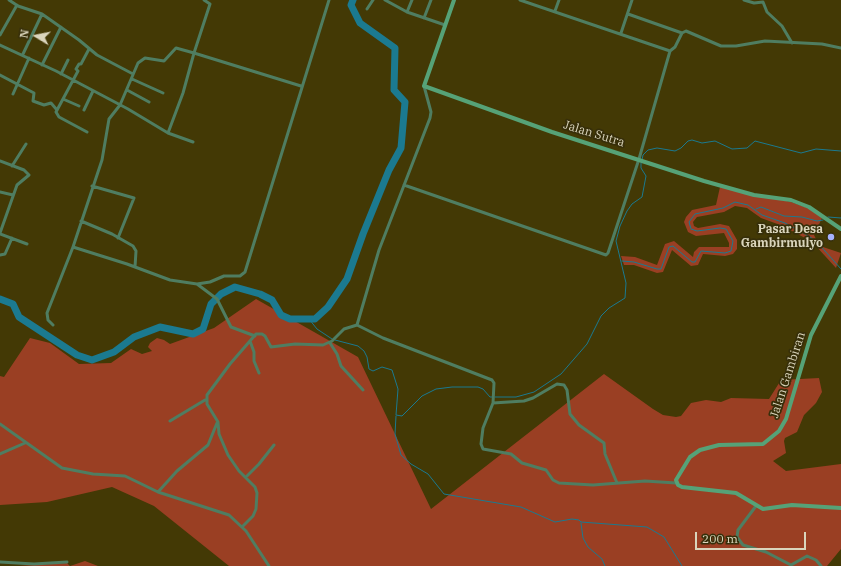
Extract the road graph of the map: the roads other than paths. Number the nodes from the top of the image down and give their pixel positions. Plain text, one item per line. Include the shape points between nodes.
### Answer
1 (9, 0) edge
2 (204, 0) edge
3 (329, 0) edge
4 (373, 0) edge
5 (385, 0) edge
6 (412, 0) edge
7 (431, 0) edge
8 (454, 0) edge
9 (520, 0) edge
10 (558, 0) edge
11 (632, 0) edge
12 (744, 0) edge
13 (17, 5) junction
14 (366, 9) dead end
15 (555, 11) junction
16 (407, 12) junction
17 (42, 14) junction
18 (628, 14) junction
19 (424, 18) junction
20 (445, 25) junction
21 (61, 27) junction
22 (621, 33) junction
23 (682, 33) junction
24 (0, 36) edge
25 (792, 43) junction
26 (0, 45) edge
27 (841, 48) edge
28 (89, 49) junction
29 (670, 51) junction
30 (194, 53) junction
31 (23, 54) junction
32 (29, 58) junction
33 (68, 60) dead end
34 (42, 65) junction
35 (61, 74) junction
36 (133, 74) junction
37 (0, 75) edge
38 (132, 80) junction
39 (72, 81) junction
40 (17, 84) junction
41 (301, 86) junction
42 (424, 86) junction
43 (127, 90) junction
44 (93, 91) junction
45 (163, 93) dead end
46 (13, 94) dead end
47 (63, 99) junction
48 (149, 102) dead end
49 (120, 104) junction
50 (79, 106) dead end
51 (57, 110) junction
52 (84, 110) dead end
53 (87, 132) dead end
54 (168, 133) junction
55 (193, 142) dead end
56 (26, 144) dead end
57 (641, 160) junction
58 (0, 161) edge
59 (12, 166) junction
60 (404, 185) junction
61 (92, 186) junction
62 (0, 192) edge
63 (14, 195) junction
64 (81, 221) junction
65 (841, 229) edge
66 (0, 233) edge
67 (12, 238) junction
68 (118, 238) junction
69 (27, 244) dead end
70 (73, 247) junction
71 (0, 255) edge
72 (135, 267) junction
73 (841, 276) edge
74 (197, 284) junction
75 (53, 325) dead end
76 (357, 325) junction
77 (255, 336) junction
78 (250, 340) junction
79 (331, 342) junction
80 (259, 373) dead end
81 (363, 390) dead end
82 (206, 400) junction
83 (493, 401) junction
84 (170, 421) dead end
85 (218, 422) junction
86 (0, 424) edge
87 (26, 443) junction
88 (274, 445) dead end
89 (0, 454) edge
90 (246, 477) junction
91 (617, 483) junction
92 (676, 483) junction
93 (158, 492) junction
94 (756, 506) junction
95 (841, 508) edge
96 (242, 527) junction
97 (0, 562) edge
98 (67, 562) dead end
99 (269, 566) edge
100 (821, 566) edge

1 - 13 street
2 - 30 street via 210,4
3 - 41 street
4 - 14 street
5 - 16 street
6 - 16 street
7 - 19 street
8 - 20 street
9 - 15 street
10 - 15 street
11 - 18 street
12 - 25 street via 763,2 767,12 782,26
13 - 17 street
13 - 24 street
15 - 22 street
16 - 19 street
17 - 21 street
17 - 31 street
18 - 22 street
18 - 23 street
19 - 20 street
20 - 42 street
21 - 28 street
21 - 34 street
22 - 29 street
23 - 25 street via 693,32 721,46 765,41
23 - 29 street
25 - 27 street via 822,44
26 - 31 street
28 - 36 street
28 - 39 street
29 - 57 street
30 - 36 street via 176,48 164,60 145,58 138,63
30 - 41 street
30 - 54 street
31 - 32 street
32 - 34 street
32 - 40 street
33 - 35 street
34 - 35 street
35 - 39 street
36 - 38 street
37 - 40 street
38 - 43 street
38 - 45 street
39 - 44 street
39 - 47 street
40 - 46 street
40 - 51 street via 34,93 33,101 44,105 51,103
41 - 74 street via 245,272 240,276 224,276
42 - 57 street, Jalan Sutra via 552,132
42 - 60 street via 431,112
43 - 48 street
43 - 49 street
44 - 49 street
44 - 52 street
47 - 50 street
47 - 51 street
49 - 54 street
49 - 61 street via 109,119 103,154
51 - 53 street via 59,118
54 - 55 street
56 - 59 street
57 - 60 street via 607,255
57 - 65 street, Jalan Sutra via 748,193 791,200 809,207
58 - 59 street
59 - 63 street via 30,175 19,182
60 - 76 street via 379,250
61 - 64 street
61 - 68 street via 134,198
62 - 63 street
63 - 66 street
64 - 68 street
64 - 70 street
66 - 67 street
67 - 69 street
67 - 71 street via 5,254
68 - 72 street via 135,248
70 - 72 street
70 - 75 street via 48,313 48,320
72 - 74 street via 170,280
73 - 92 street, Jalan Gambiran via 811,335 788,412 779,431 763,444 719,445 700,450 685,464 677,476
74 - 77 street via 217,299 231,327
76 - 79 street via 344,329
76 - 83 street via 413,350 492,380
77 - 78 street
77 - 79 street via 260,333 265,336 271,347 296,344 323,345
78 - 80 street
78 - 82 street via 207,395
79 - 81 street via 341,366
82 - 84 street
82 - 85 street
83 - 91 street via 524,401 557,384 564,385 570,414 579,425 604,443 605,454
83 - 91 street via 483,428 483,449 511,454 522,463 546,470 553,480 559,483
85 - 90 street via 219,434 228,455
85 - 93 street via 211,442
86 - 87 street
87 - 89 street
87 - 93 street via 62,468 93,474 125,476
88 - 90 street
90 - 96 street via 255,487 257,502 253,516
91 - 92 street via 645,480
92 - 94 street via 682,487 736,493
93 - 96 street via 223,512
94 - 95 street via 770,510 792,506
94 - 100 street via 738,530 737,537 743,545 766,552 791,565 807,556
96 - 99 street
97 - 98 street

